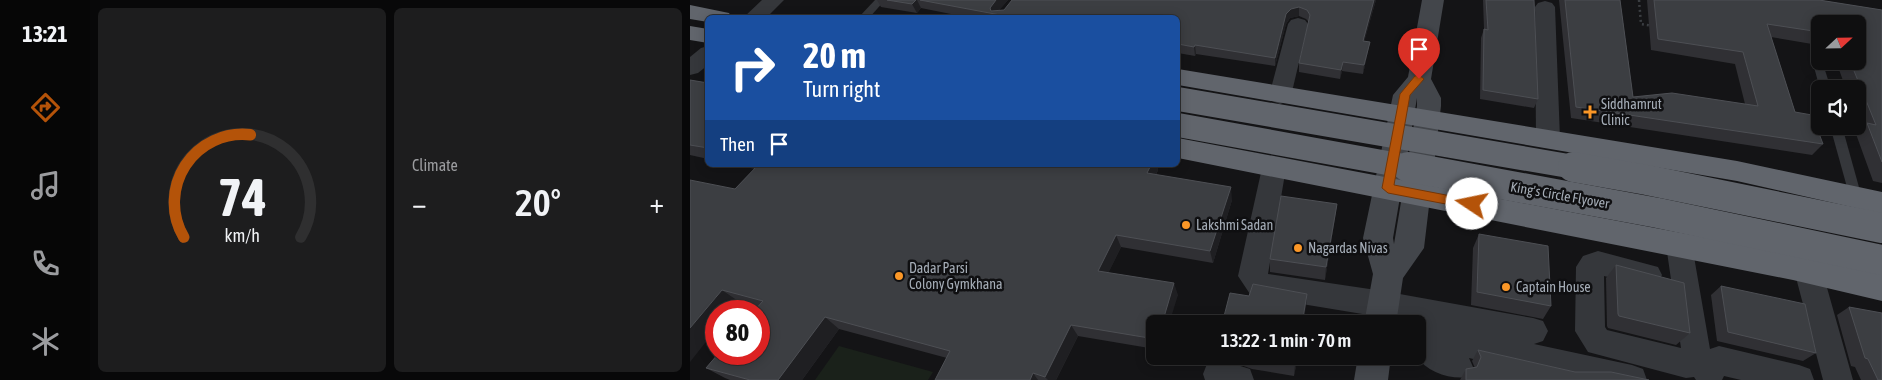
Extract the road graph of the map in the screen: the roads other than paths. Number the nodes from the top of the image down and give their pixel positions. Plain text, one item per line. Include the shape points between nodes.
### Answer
1 (774, 0) edge
2 (880, 0) edge
3 (1433, 0) edge
4 (1545, 6) dead end
5 (700, 15) edge
6 (756, 15) edge
7 (866, 15) edge
8 (1298, 24) dead end
9 (705, 28) edge
10 (705, 56) edge
11 (690, 68) edge
12 (1180, 77) edge
13 (1280, 96) junction
14 (1180, 98) edge
15 (1414, 116) junction
16 (1180, 125) edge
17 (1838, 135) edge
18 (1548, 139) junction
19 (1180, 148) edge
20 (1274, 168) junction
21 (1388, 188) junction
22 (1415, 193) junction
23 (1856, 198) junction
24 (1882, 203) edge
25 (1882, 228) edge
26 (1679, 245) junction
27 (1882, 260) edge
28 (1808, 270) junction
29 (1388, 274) junction
30 (1684, 284) edge
31 (1882, 287) edge
32 (1381, 314) edge
33 (1533, 331) dead end
34 (1426, 335) edge
35 (1426, 345) edge
36 (1374, 365) edge
37 (1458, 367) dead end
38 (1709, 375) dead end
39 (1594, 376) edge
40 (1371, 380) edge
41 (1632, 380) edge
42 (1799, 380) edge
43 (1838, 380) edge

1 - 6 street
2 - 7 lane
3 - 15 street via 1419,79 1405,94
4 - 18 street
5 - 9 highway
8 - 13 street
10 - 11 street
12 - 13 highway
13 - 15 highway
14 - 25 highway, bridge via 1637,178
15 - 18 highway
15 - 21 street
15 - 22 street
16 - 27 highway, King's Circle Flyover, bridge via 1658,213
17 - 23 lane
18 - 23 highway via 1737,171
19 - 20 highway
20 - 21 highway
20 - 32 street via 1252,276 1255,282
21 - 22 highway
21 - 29 street via 1378,238
22 - 26 highway
22 - 29 street via 1409,248
23 - 24 highway
26 - 28 highway
26 - 30 street
28 - 31 highway
28 - 43 street
29 - 32 street
32 - 33 street
34 - 39 street
35 - 37 street via 1441,363
36 - 40 street
38 - 42 street via 1707,365 1719,360
39 - 41 street

